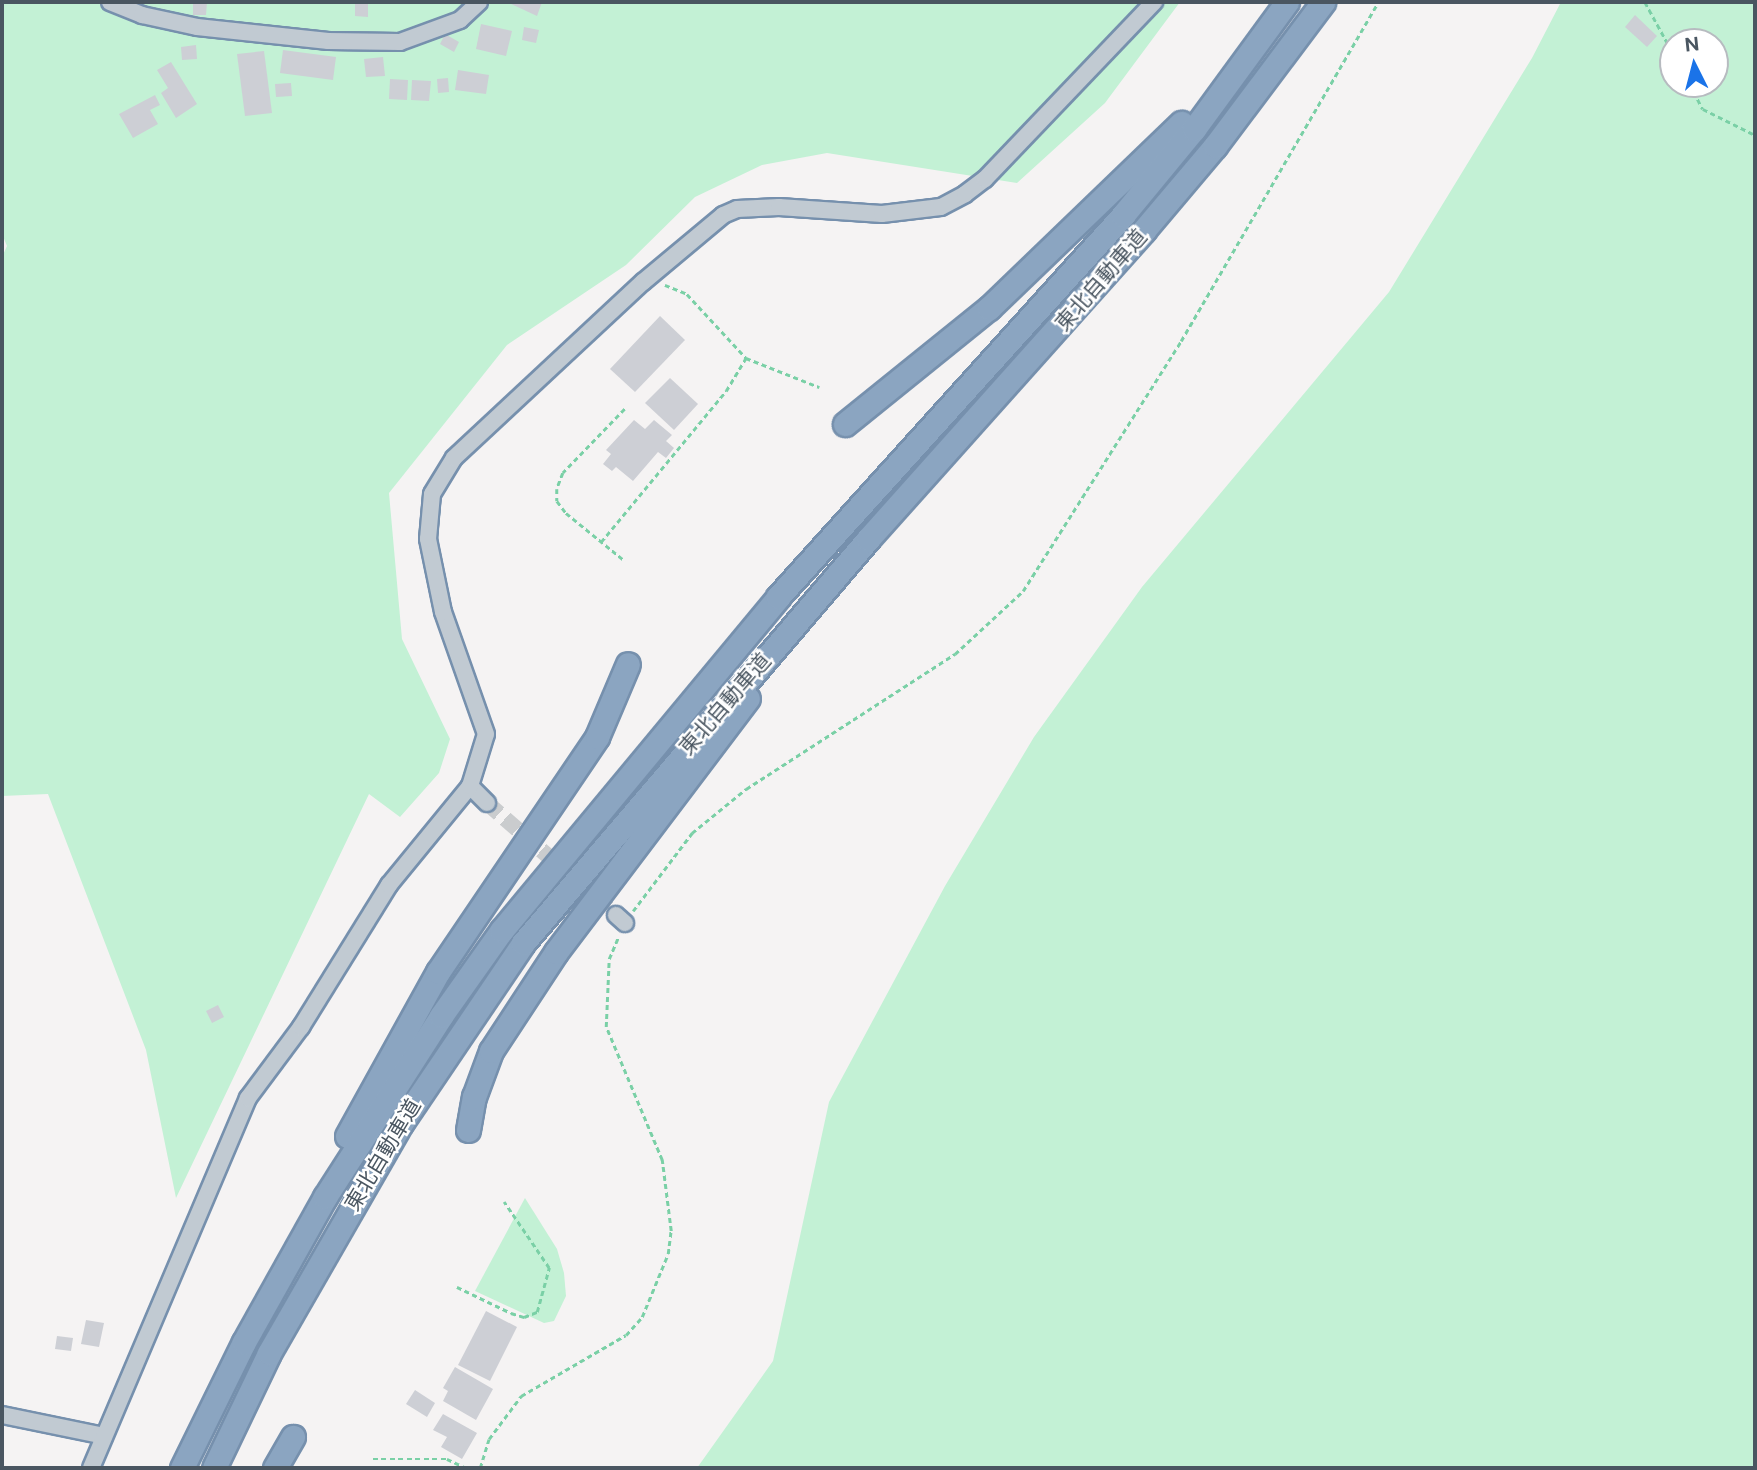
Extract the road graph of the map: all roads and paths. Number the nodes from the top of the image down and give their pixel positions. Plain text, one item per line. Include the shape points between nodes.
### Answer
1 (110, 2) edge
2 (479, 2) edge
3 (1154, 2) edge
4 (1287, 2) edge
5 (1323, 2) edge
6 (1378, 2) edge
7 (1645, 2) edge
8 (1659, 28) edge
9 (1254, 50) junction
10 (1697, 98) edge
11 (1755, 135) edge
12 (645, 280) junction
13 (746, 358) junction
14 (819, 387) dead end
15 (625, 410) dead end
16 (845, 424) dead end
17 (868, 539) junction
18 (601, 542) junction
19 (625, 561) dead end
20 (628, 664) dead end
21 (470, 786) junction
22 (487, 803) tunnel mouth
23 (468, 1130) dead end
24 (503, 1202) dead end
25 (457, 1287) dead end
26 (244, 1342) junction
27 (2, 1415) edge
28 (104, 1436) junction
29 (293, 1437) dead end
30 (373, 1459) dead end
31 (91, 1468) edge
32 (182, 1468) edge
33 (214, 1468) edge
34 (275, 1468) edge
35 (466, 1468) edge
36 (480, 1468) edge

1 - 2 street via 142,15 197,27 328,41 400,41 460,20
3 - 12 street via 985,179 941,207 882,214 779,206 737,209 689,241
4 - 9 highway, 東北自動車道
5 - 17 highway, 東北自動車道 via 1223,136 1153,220
6 - 36 path via 1181,341 1023,591 955,654 746,789 692,833 621,919 609,959 606,1027 662,1160 671,1231 668,1254 642,1317 626,1335 521,1396 489,1439
7 - 8 path
9 - 16 highway via 989,308
9 - 26 highway, 東北自動車道 via 1123,215 778,597 502,930 373,1119
10 - 11 path via 1703,109
12 - 13 path via 687,294
12 - 21 street via 454,458 432,494 428,539 443,612 486,734
13 - 14 path
13 - 18 path via 726,391
15 - 18 path via 563,472 557,489 557,501 566,513
17 - 23 highway via 556,952 491,1051
17 - 33 highway, 東北自動車道 via 523,943 402,1122 269,1353
18 - 19 path
20 - 26 highway via 597,737 438,972 376,1079
21 - 22 street
21 - 28 street via 389,886 301,1027 248,1098
24 - 25 path via 549,1268 537,1312 524,1317 511,1314
26 - 32 highway, 東北自動車道
27 - 28 street
28 - 31 street
29 - 34 highway
30 - 35 path via 447,1459

